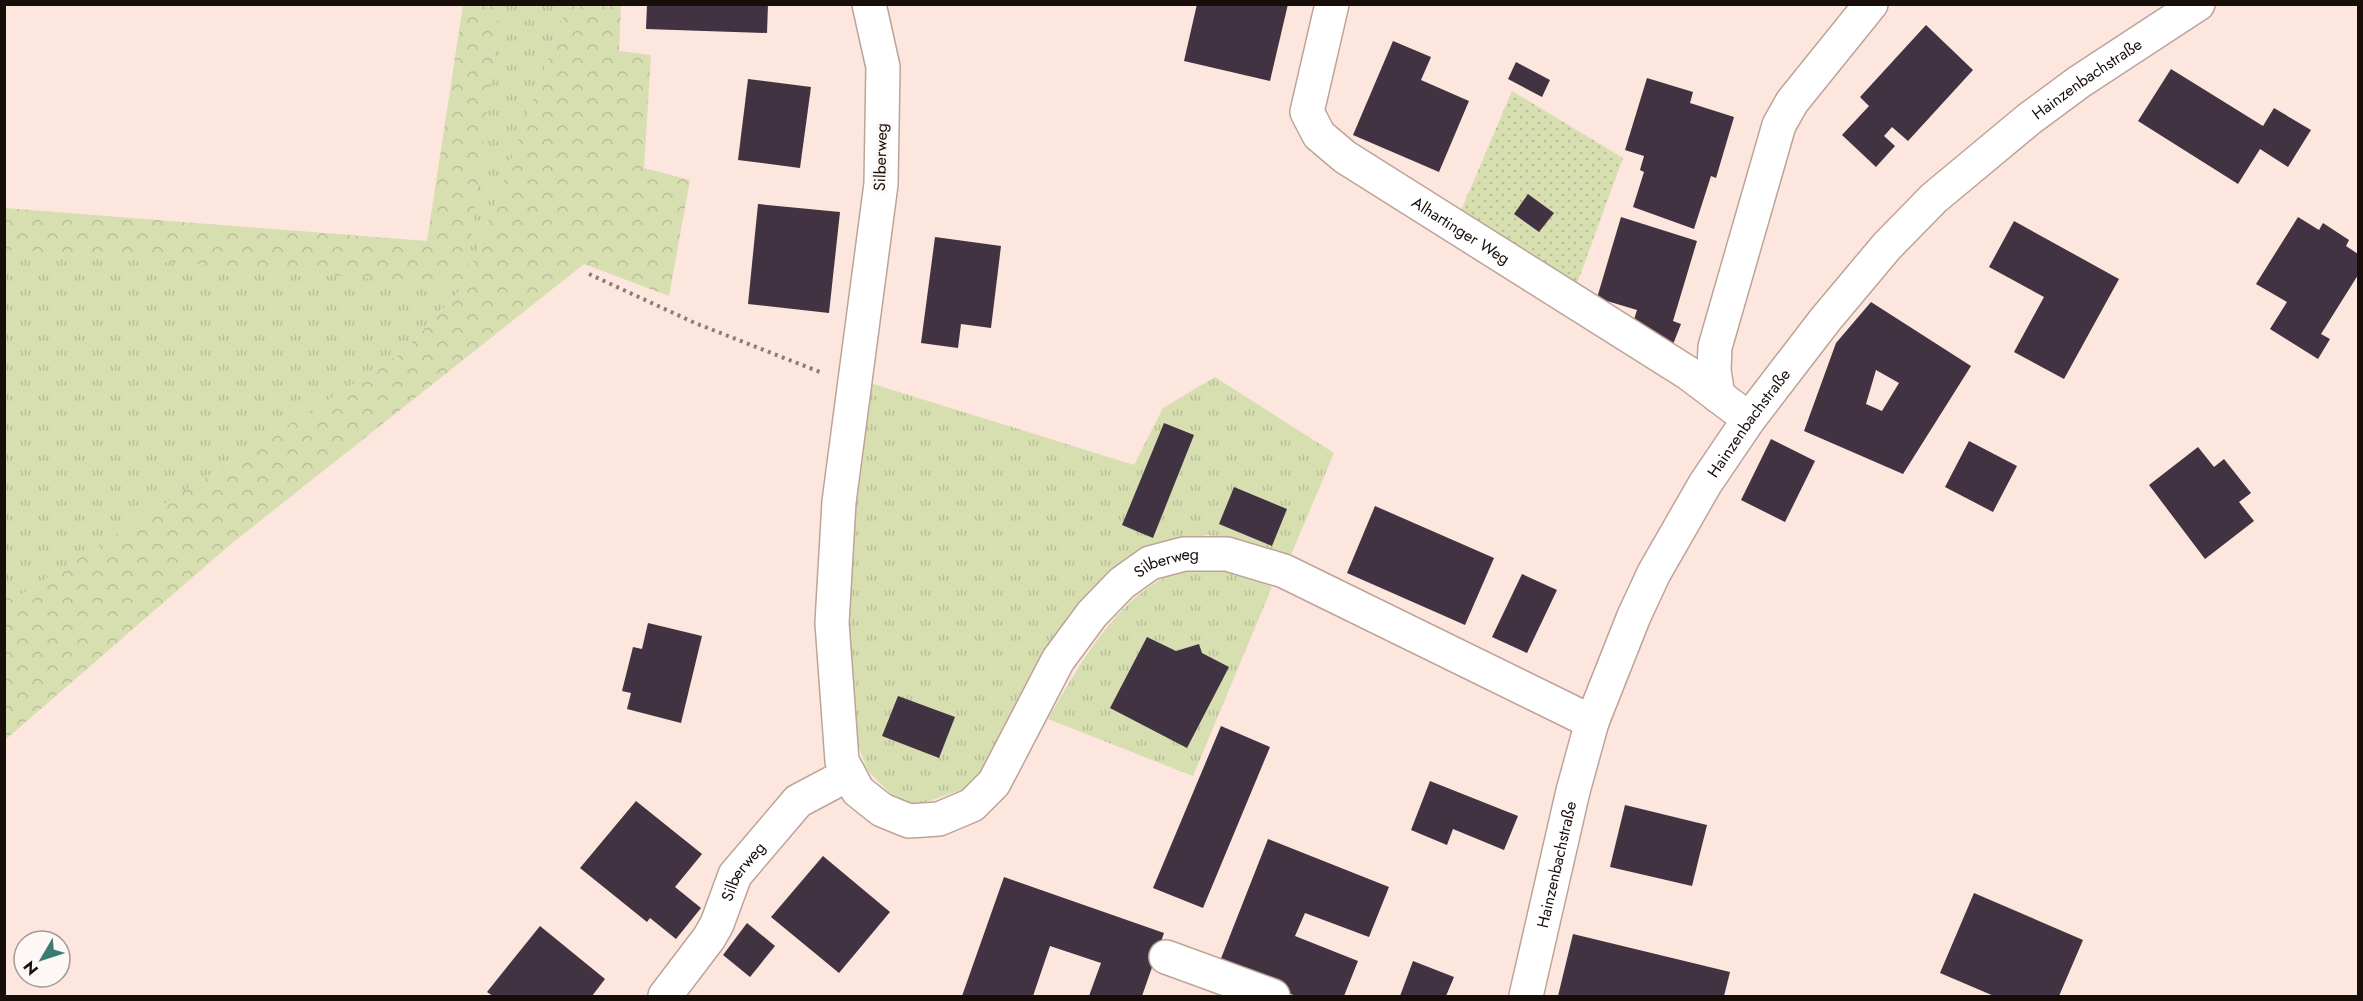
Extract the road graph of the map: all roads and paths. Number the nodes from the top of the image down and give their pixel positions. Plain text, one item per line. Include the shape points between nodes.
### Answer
1 (869, 4) edge
2 (1332, 4) edge
3 (1871, 4) edge
4 (2198, 4) edge
5 (589, 274) dead end
6 (855, 378) junction
7 (1718, 396) junction
8 (1749, 419) junction
9 (1592, 722) junction
10 (849, 774) junction
11 (1166, 957) dead end
12 (665, 996) edge
13 (1273, 996) edge
14 (1526, 996) edge

1 - 6 street, Silberweg via 882,67 881,184
2 - 7 street, Alhartinger Weg via 1307,112 1319,135 1345,157 1688,373
3 - 7 street via 1792,102 1779,125 1715,347
4 - 8 street, Hainzenbachstraße via 2079,82 1934,198 1887,246 1825,320
5 - 6 path via 813,371
6 - 10 street, Silberweg via 839,502 832,623 842,761
7 - 8 street, Alhartinger Weg
8 - 9 street, Hainzenbachstraße via 1705,484 1654,573
9 - 10 street, Silberweg via 1284,571 1227,554 1184,554 1150,563 1122,583 1092,614 1058,660 994,783 972,805 939,819 909,821 882,810 858,791
9 - 14 street, Hainzenbachstraße
10 - 12 street, Silberweg via 798,801 735,874 709,938
11 - 13 street

